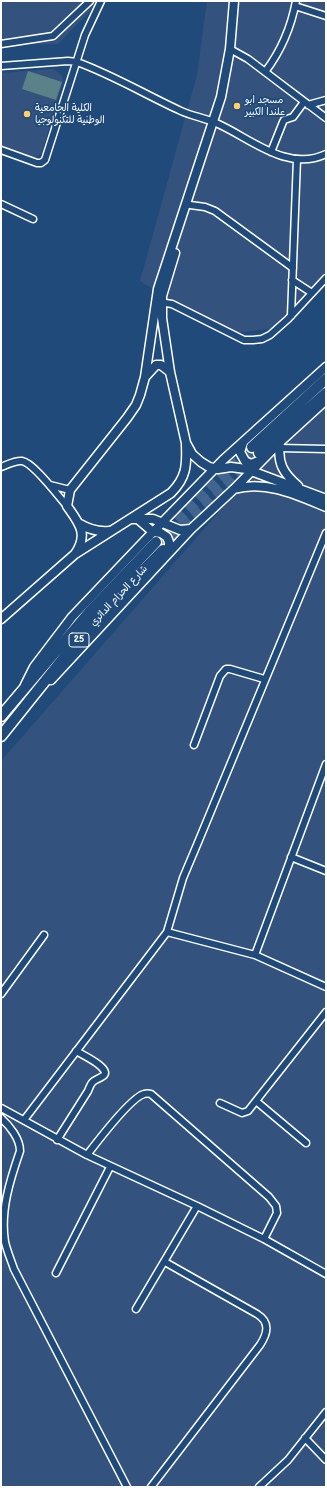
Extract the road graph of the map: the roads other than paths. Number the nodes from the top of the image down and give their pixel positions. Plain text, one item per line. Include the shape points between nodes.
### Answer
1 (90, 1) edge
2 (101, 1) edge
3 (234, 1) edge
4 (295, 4) edge
5 (326, 16) edge
6 (1, 44) edge
7 (230, 49) junction
8 (77, 62) junction
9 (1, 66) edge
10 (265, 72) junction
11 (326, 100) edge
12 (306, 104) junction
13 (326, 118) edge
14 (214, 122) junction
15 (1, 150) edge
16 (271, 152) junction
17 (326, 154) edge
18 (297, 159) junction
19 (1, 204) edge
20 (190, 205) junction
21 (33, 219) dead end
22 (292, 268) junction
23 (326, 278) edge
24 (292, 280) junction
25 (312, 293) junction
26 (158, 302) junction
27 (291, 316) junction
28 (326, 367) edge
29 (170, 372) junction
30 (145, 377) junction
31 (326, 379) edge
32 (326, 393) edge
33 (326, 400) edge
34 (186, 443) junction
35 (279, 445) junction
36 (326, 449) edge
37 (254, 451) junction
38 (224, 460) junction
39 (201, 462) junction
40 (1, 467) edge
41 (214, 469) junction
42 (251, 471) junction
43 (50, 485) junction
44 (234, 489) junction
45 (70, 490) junction
46 (304, 490) junction
47 (325, 502) edge
48 (67, 506) junction
49 (130, 519) junction
50 (140, 520) junction
51 (162, 522) junction
52 (80, 524) junction
53 (191, 529) junction
54 (113, 530) junction
55 (153, 532) junction
56 (326, 533) edge
57 (163, 548) junction
58 (76, 554) junction
59 (1, 619) edge
60 (264, 679) junction
61 (22, 691) junction
62 (1, 716) edge
63 (1, 736) edge
64 (194, 745) dead end
65 (326, 765) edge
66 (291, 857) junction
67 (326, 871) edge
68 (167, 932) junction
69 (44, 935) dead end
70 (255, 955) junction
71 (326, 987) edge
72 (1, 994) edge
73 (326, 1012) edge
74 (76, 1051) junction
75 (256, 1101) junction
76 (220, 1103) dead end
77 (1, 1108) edge
78 (1, 1118) edge
79 (24, 1120) junction
80 (57, 1140) junction
81 (306, 1143) dead end
82 (87, 1155) junction
83 (110, 1167) junction
84 (197, 1206) junction
85 (264, 1239) junction
86 (165, 1262) junction
87 (56, 1273) dead end
88 (326, 1274) edge
89 (136, 1309) dead end
90 (326, 1412) edge
91 (305, 1438) junction
92 (326, 1460) edge
93 (127, 1487) edge
94 (151, 1487) edge
95 (259, 1487) edge

1 - 6 street via 53,36
2 - 8 street
3 - 7 street
4 - 5 street
4 - 10 street via 282,45
7 - 10 street
7 - 14 street
8 - 9 street
8 - 14 street via 184,112
8 - 15 street via 45,160 37,163
10 - 12 street
11 - 12 street
12 - 13 street
12 - 16 street via 293,117 282,122
14 - 16 street
14 - 20 street
14 - 26 street via 160,280
16 - 18 street
17 - 18 street via 310,159
18 - 22 street
19 - 21 street
20 - 22 street via 215,211
20 - 26 street
22 - 24 street
23 - 25 street
24 - 25 street
24 - 27 street
25 - 27 street
26 - 27 street via 172,304 244,340 270,336
26 - 29 street
26 - 30 street
28 - 37 street
29 - 30 street via 156,364
29 - 34 street
30 - 45 street via 136,405
31 - 37 highway
32 - 37 highway
33 - 35 street
34 - 39 street via 192,454
34 - 49 street via 185,471 178,486
35 - 36 street
35 - 37 street
35 - 46 street via 280,462 285,473
37 - 38 street
37 - 42 street
38 - 39 street
38 - 41 street
39 - 41 street
40 - 43 street via 24,462 32,466
41 - 42 street via 235,467
41 - 51 street
42 - 44 street
42 - 46 street
43 - 45 street
43 - 48 street
44 - 47 street via 249,486 268,487
44 - 53 street
45 - 48 street
46 - 47 street
48 - 52 street
49 - 50 street
49 - 54 street
50 - 51 street
50 - 55 street
51 - 53 street via 180,530
51 - 55 street
52 - 54 street via 94,531
52 - 58 street via 82,543
53 - 57 street
54 - 58 street
55 - 57 street via 167,537 169,542
55 - 61 street via 72,617 34,667
56 - 60 street
57 - 61 highway, شارع الحزام الدائري / 25 via 91,610
57 - 63 highway, شارع الحزام الدائري / 25 via 64,656
58 - 59 street
60 - 64 street via 230,668 223,672 214,688
60 - 68 street via 183,878
61 - 62 highway, شارع الحزام الدائري / 25
65 - 66 street
66 - 67 street
66 - 70 street
68 - 70 street
68 - 74 street
69 - 72 street
70 - 71 street
73 - 75 street
74 - 79 street
74 - 80 street via 101,1066 106,1073 94,1080
75 - 76 street via 248,1111 242,1113
75 - 81 street
77 - 79 street
78 - 93 street via 8,1125 20,1147 2,1220 5,1243 14,1269
79 - 80 street
80 - 82 street
82 - 83 street
82 - 85 street via 127,1107 143,1094 151,1094 269,1197 276,1206 277,1214
83 - 84 street
83 - 87 street
84 - 85 street
84 - 86 street
85 - 88 street
86 - 89 street
86 - 94 street via 257,1314 265,1321 267,1331 260,1344
90 - 91 street
91 - 92 street
91 - 95 street via 288,1460

